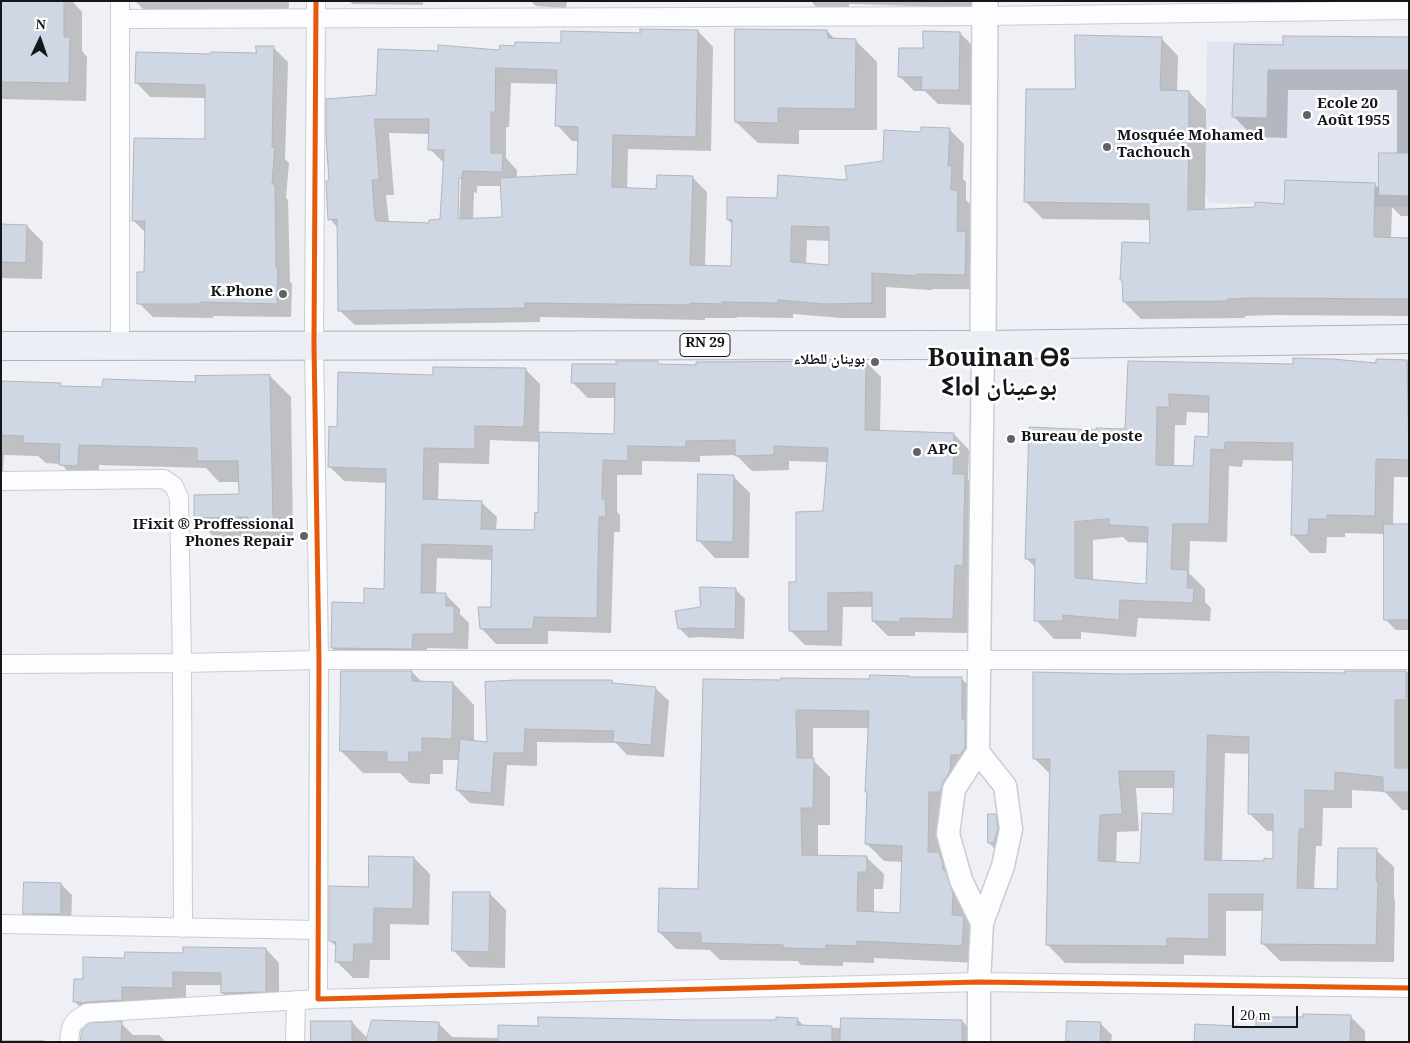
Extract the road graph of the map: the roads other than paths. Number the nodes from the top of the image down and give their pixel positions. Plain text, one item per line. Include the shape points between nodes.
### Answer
1 (120, 1) edge
2 (316, 1) edge
3 (985, 9) edge
4 (1409, 10) edge
5 (120, 19) junction
6 (316, 19) junction
7 (1409, 339) edge
8 (120, 344) junction
9 (314, 344) junction
10 (983, 345) junction
11 (1, 346) edge
12 (1, 481) edge
13 (979, 659) junction
14 (319, 660) junction
15 (1409, 660) edge
16 (182, 663) junction
17 (1, 664) edge
18 (978, 752) junction
19 (982, 923) junction
20 (1, 924) edge
21 (183, 928) junction
22 (318, 930) junction
23 (979, 982) junction
24 (1409, 988) edge
25 (318, 999) junction
26 (296, 1000) junction
27 (69, 1042) edge
28 (296, 1042) edge
29 (979, 1042) edge

1 - 5 street
2 - 6 street
3 - 4 street
3 - 6 street
3 - 10 main road
5 - 6 street
5 - 8 street
6 - 9 street
7 - 10 main road, RN 29
8 - 9 main road, RN 29
8 - 11 main road, RN 29
9 - 10 main road, RN 29
9 - 14 street
10 - 13 street
12 - 16 street via 164,479 174,486 179,498
13 - 14 street
13 - 15 street
13 - 18 street
14 - 16 street
14 - 22 street
16 - 17 street
16 - 21 street
18 - 19 street via 1004,786 1011,829 1003,866
18 - 19 street via 954,789 948,834 961,880
19 - 23 street
20 - 21 street
21 - 22 street
22 - 25 street
23 - 24 street
23 - 25 street
23 - 29 street
25 - 26 street
26 - 27 street via 87,1013 75,1019
26 - 28 street

